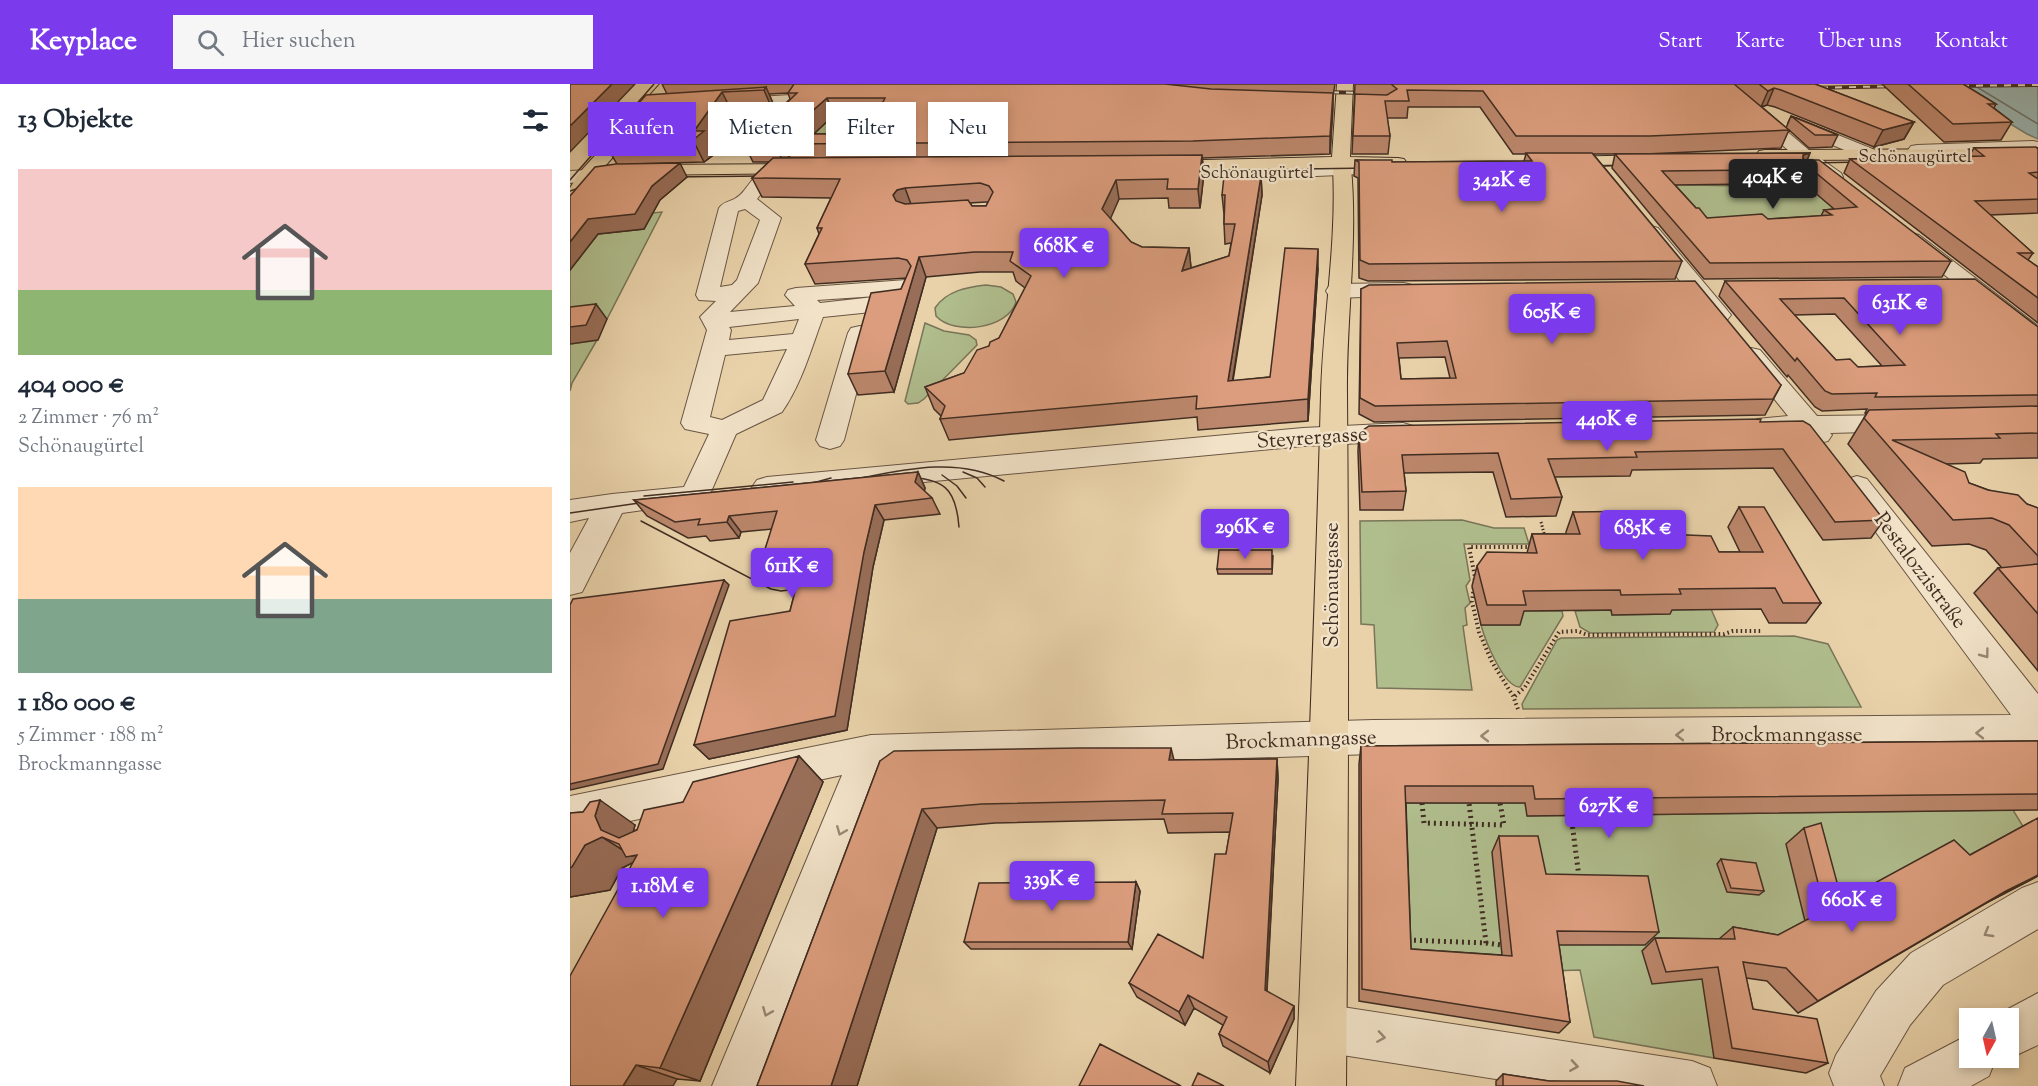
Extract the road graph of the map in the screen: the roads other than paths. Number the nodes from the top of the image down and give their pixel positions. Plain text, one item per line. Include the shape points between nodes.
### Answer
1 (668, 84) edge
2 (1345, 84) edge
3 (1736, 97) edge
4 (653, 102) edge
5 (759, 102) edge
6 (790, 102) edge
7 (1752, 109) junction
8 (2036, 152) edge
9 (1873, 155) junction
10 (600, 156) edge
11 (1646, 160) joint
12 (1817, 160) junction
13 (1752, 162) edge
14 (1677, 164) joint
15 (1195, 165) joint
16 (1342, 168) junction
17 (1415, 168) edge
18 (619, 175) junction
19 (579, 177) edge
20 (754, 190) junction
21 (1852, 191) edge
22 (570, 202) edge
23 (1638, 216) edge
24 (1898, 227) edge
25 (1934, 285) edge
26 (1971, 285) junction
27 (1726, 286) edge
28 (1663, 287) edge
29 (1695, 287) junction
30 (1420, 290) edge
31 (739, 291) junction
32 (1337, 291) junction
33 (868, 305) junction
34 (814, 310) junction
35 (714, 321) junction
36 (2038, 338) edge
37 (802, 340) junction
38 (714, 349) junction
39 (1934, 423) edge
40 (1808, 424) junction
41 (1746, 426) edge
42 (725, 429) junction
43 (1426, 432) edge
44 (1335, 435) junction
45 (830, 440) dead end
46 (719, 492) junction
47 (612, 504) junction
48 (570, 511) edge
49 (570, 582) edge
50 (2038, 722) edge
51 (2038, 732) edge
52 (1329, 738) junction
53 (871, 752) junction
54 (668, 793) junction
55 (570, 815) edge
56 (657, 831) edge
57 (2038, 904) edge
58 (2038, 1017) edge
59 (2019, 1028) edge
60 (1323, 1029) junction
61 (1959, 1065) edge
62 (737, 1086) edge
63 (1321, 1086) edge
64 (1692, 1086) edge
65 (1859, 1086) edge
66 (1923, 1086) edge

1 - 4 main road
2 - 16 main road, Schönaugasse
3 - 7 street
5 - 6 street
7 - 9 street
7 - 12 street
8 - 9 main road, Schönaugürtel
8 - 12 main road, Schönaugürtel via 1853,165
9 - 12 main road, Schönaugürtel
10 - 19 main road
11 - 14 street
11 - 14 main road via 1536,165 1604,174
12 - 13 main road, Schönaugürtel
12 - 21 street
15 - 16 street
15 - 16 main road, Schönaugürtel via 1141,169 1272,172
16 - 17 main road, Schönaugürtel
16 - 32 main road, Schönaugasse
18 - 19 main road
18 - 20 main road
18 - 20 main road via 824,173
19 - 22 main road
20 - 31 street via 771,218 747,283
20 - 31 street via 729,208 707,295
23 - 29 street, Pestalozzistraße
24 - 26 street
25 - 26 street
26 - 36 street
27 - 29 street
28 - 29 street
29 - 40 street, Pestalozzistraße
30 - 32 street
31 - 35 street via 712,316
32 - 44 main road, Schönaugasse
33 - 34 street
33 - 34 street via 901,302 906,287 796,295
33 - 45 street
34 - 35 street
34 - 37 street
35 - 38 street via 719,330
37 - 38 street
37 - 42 street via 773,406
38 - 42 street via 695,423
39 - 40 street
40 - 41 street
40 -> 50 street, Pestalozzistraße
42 - 46 street
43 - 44 street, Steyrergasse
44 - 46 street, Steyrergasse
44 - 52 main road, Schönaugasse
46 - 47 street, Steyrergasse
47 - 48 street, Steyrergasse
47 - 49 street
51 -> 52 street, Brockmanngasse
52 - 53 street, Brockmanngasse
52 - 60 main road, Schönaugasse
53 - 54 street, Brockmanngasse
53 -> 62 street
54 - 55 street, Brockmanngasse
54 - 56 street
57 -> 65 street via 1927,969 1893,1008 1854,1073
58 - 59 street
60 - 63 main road, Schönaugasse
60 -> 64 street
61 - 66 street

